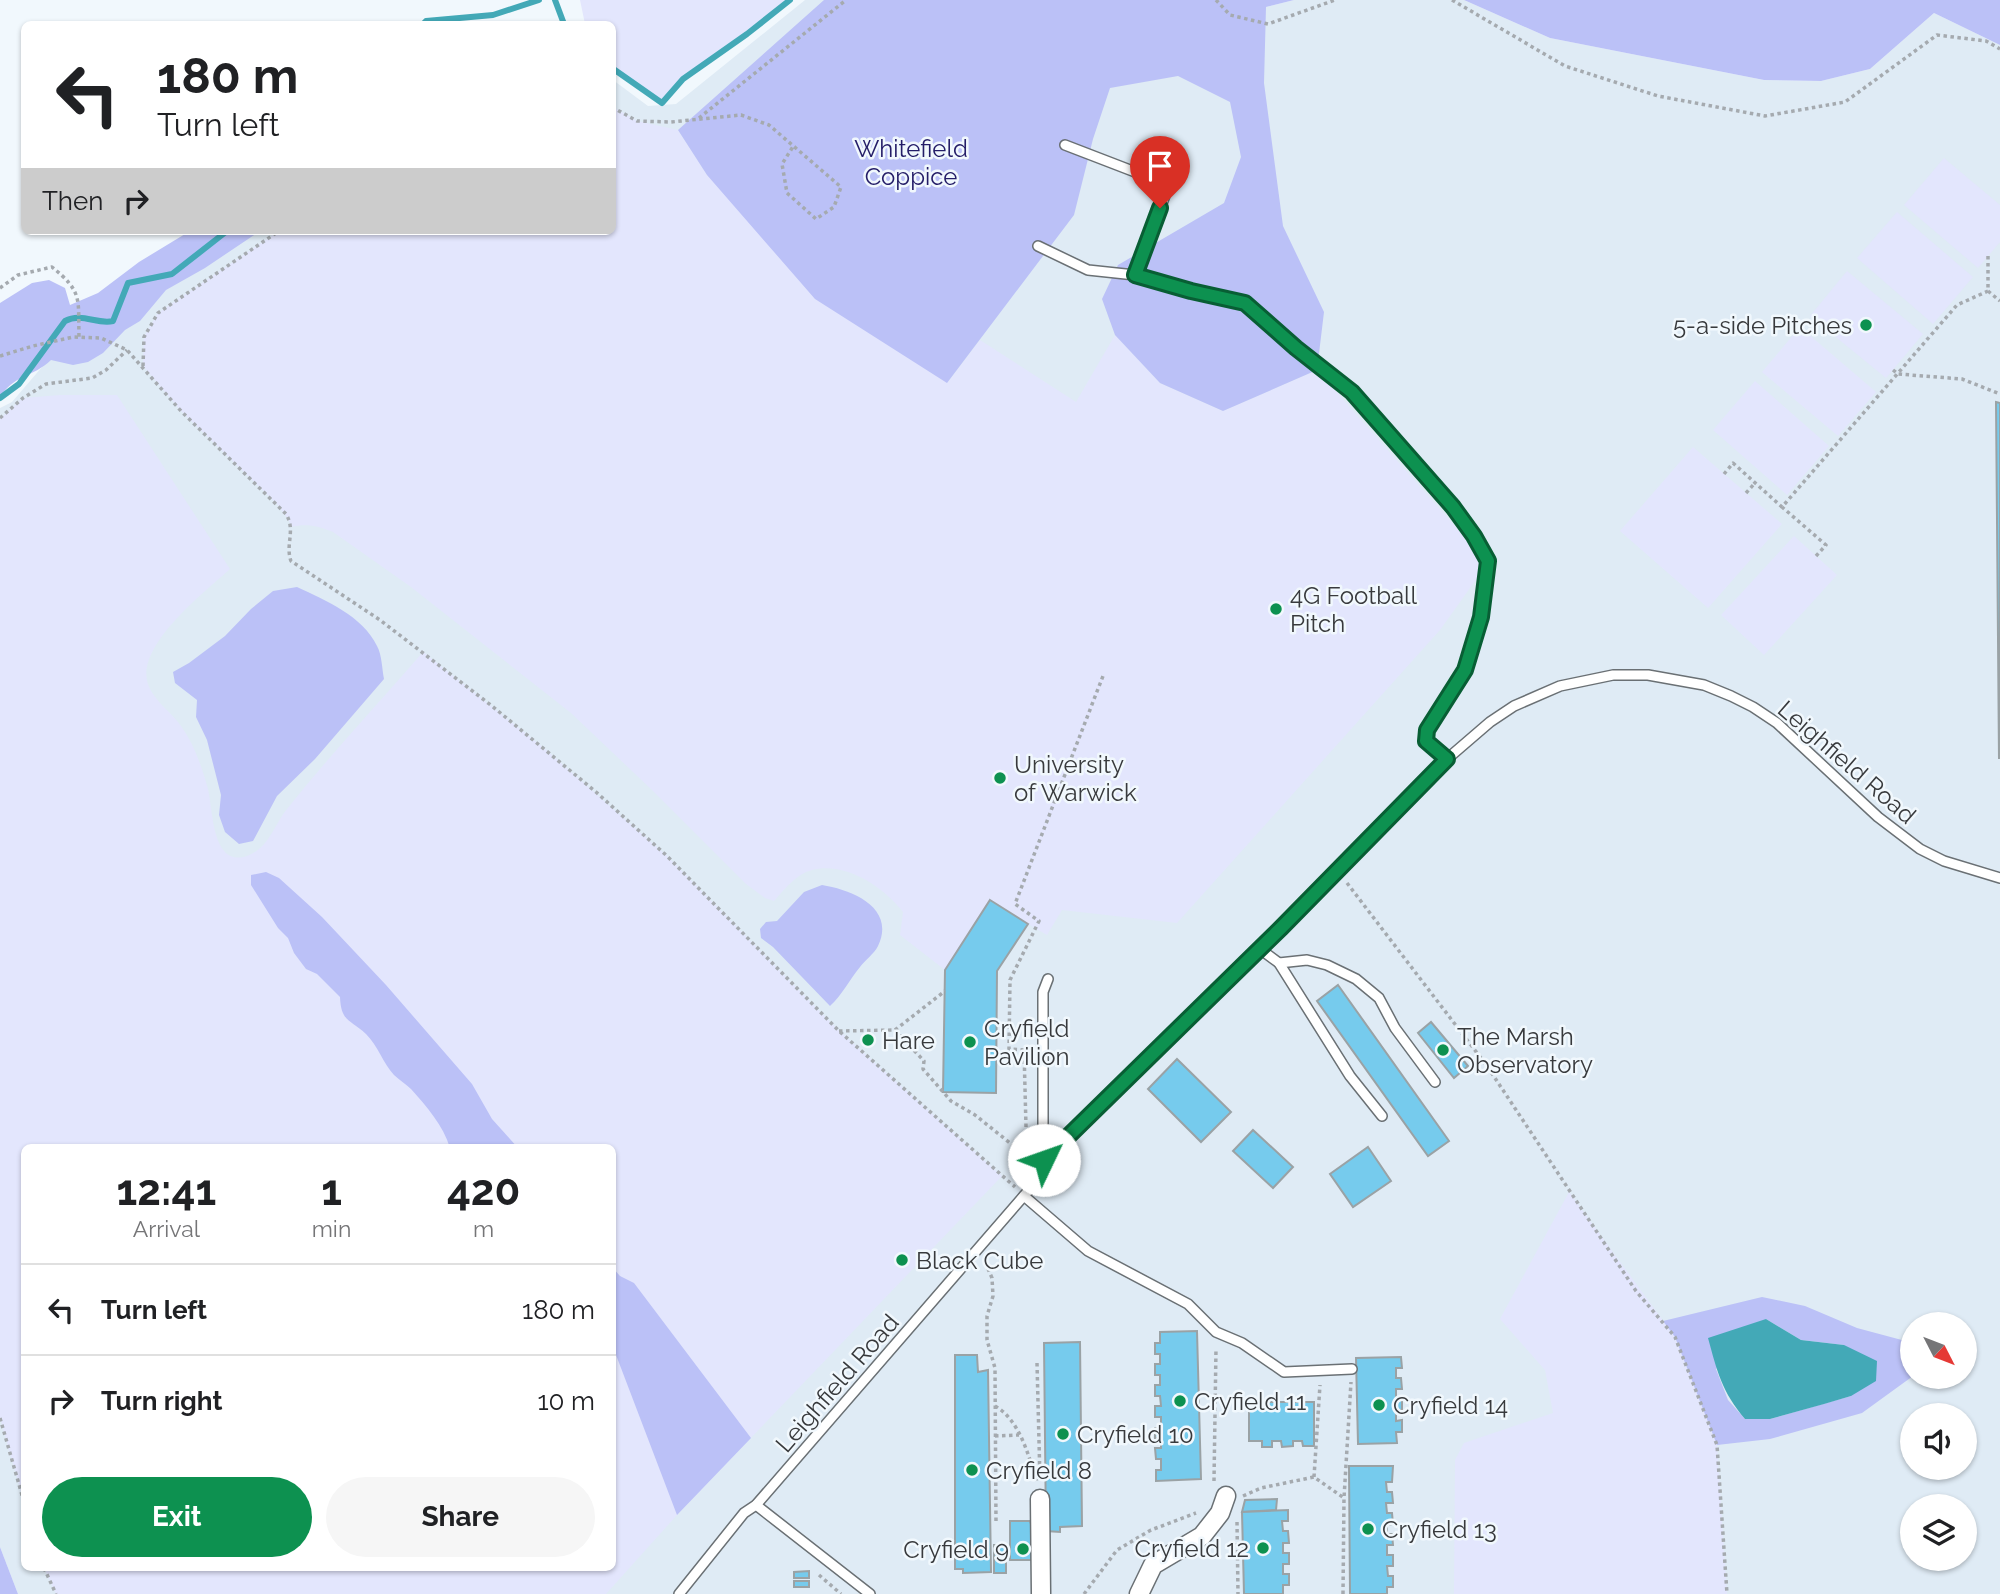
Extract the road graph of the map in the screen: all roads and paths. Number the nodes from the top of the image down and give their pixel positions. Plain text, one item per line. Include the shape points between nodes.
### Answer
1 (846, 0) edge
2 (1216, 0) edge
3 (1335, 0) edge
4 (1452, 0) edge
5 (2000, 49) edge
6 (616, 109) edge
7 (697, 120) junction
8 (794, 145) junction
9 (1065, 145) dead end
10 (273, 235) edge
11 (1038, 246) dead end
12 (1988, 256) dead end
13 (1135, 275) junction
14 (0, 288) edge
15 (1988, 291) junction
16 (2000, 301) edge
17 (1943, 313) dead end
18 (1947, 317) junction
19 (79, 338) junction
20 (127, 350) junction
21 (0, 356) edge
22 (143, 366) junction
23 (1893, 370) dead end
24 (1898, 374) junction
25 (2000, 394) edge
26 (0, 418) edge
27 (1724, 474) dead end
28 (1755, 483) junction
29 (1746, 493) dead end
30 (1782, 507) junction
31 (1816, 556) dead end
32 (1103, 676) dead end
33 (1447, 759) junction
34 (1352, 877) dead end
35 (2000, 878) edge
36 (1260, 948) junction
37 (1279, 963) junction
38 (1048, 979) dead end
39 (945, 991) dead end
40 (895, 1030) junction
41 (839, 1031) junction
42 (1435, 1082) dead end
43 (1382, 1116) dead end
44 (1027, 1136) dead end
45 (1020, 1152) dead end
46 (1044, 1160) junction
47 (1013, 1186) dead end
48 (1024, 1196) junction
49 (979, 1248) junction
50 (1216, 1332) junction
51 (1037, 1363) dead end
52 (1352, 1369) joint
53 (1321, 1371) junction
54 (995, 1406) junction
55 (0, 1418) edge
56 (1019, 1435) junction
57 (995, 1436) junction
58 (1314, 1477) junction
59 (21, 1492) edge
60 (1226, 1495) junction
61 (1343, 1498) junction
62 (1040, 1499) dead end
63 (756, 1506) junction
64 (1202, 1510) dead end
65 (996, 1523) dead end
66 (45, 1571) edge
67 (56, 1594) edge
68 (679, 1594) edge
69 (870, 1594) edge
70 (1041, 1594) edge
71 (1084, 1594) edge
72 (1139, 1594) edge
73 (1238, 1594) edge
74 (1343, 1594) edge
75 (1727, 1594) edge

1 - 7 path
2 - 3 path via 1230,15 1268,24
4 - 5 path via 1565,66 1658,96 1765,116 1845,102 1937,35 1986,41
6 - 7 path via 637,121
7 - 8 path via 741,115 769,125
8 - 8 path via 782,164 787,193 816,219 834,207 841,187
9 - 13 lane via 1169,185
10 - 22 path via 158,313 144,337
11 - 13 lane via 1088,270
12 - 15 path
13 - 33 lane via 1245,303 1352,392 1474,536 1488,561 1481,617 1465,670 1427,730 1426,741
14 - 19 path via 18,275 52,267 72,283 79,303
15 - 16 path
15 - 18 path via 1957,305
17 - 18 path
18 - 24 path
19 - 20 path via 101,338
19 - 21 path via 63,338
20 - 22 path
20 - 26 path via 92,378 46,384
22 - 41 path via 181,411 285,514 291,527 291,561 380,620 586,784 667,856
23 - 24 path
24 - 25 path via 1962,379
24 - 30 path
27 - 28 path via 1733,463
28 - 29 path
28 - 30 path
30 - 31 path via 1826,545
32 - 44 path via 1015,904 1039,921 1010,980 1009,1049 1024,1049
33 - 35 lane, Leighfield Road via 1514,706 1560,686 1614,676 1683,680 1731,696 1777,723 1878,817 1920,849
33 - 36 lane, Leighfield Road
34 - 75 path via 1346,883 1487,1066 1636,1291 1675,1337 1717,1446
36 - 37 lane
36 - 46 lane, Leighfield Road
37 - 42 lane via 1307,960 1356,979 1379,998
37 - 43 lane via 1350,1076
38 - 46 lane via 1043,992
39 - 40 path
40 - 41 path
40 - 45 path via 924,1061 923,1069 951,1101
41 - 47 path
46 - 48 lane, Leighfield Road
48 - 49 lane, Leighfield Road
48 - 50 lane via 1087,1251 1188,1304
49 - 54 path via 992,1278 987,1340 995,1368
49 - 63 lane, Leighfield Road
50 - 53 lane via 1242,1343 1284,1372
50 - 60 path
51 - 56 path via 1040,1491
52 - 53 lane
52 - 61 path
53 - 58 path
54 - 56 path
54 - 57 path
55 - 59 path
56 - 57 path
57 - 65 path
58 - 60 path
58 - 61 path
60 - 72 street via 1220,1513 1202,1536 1153,1565
60 - 73 path
61 - 74 path
62 - 70 street
63 - 68 lane, Leighfield Road via 744,1513
63 - 69 lane
64 - 71 path via 1151,1530 1117,1550
66 - 67 path

